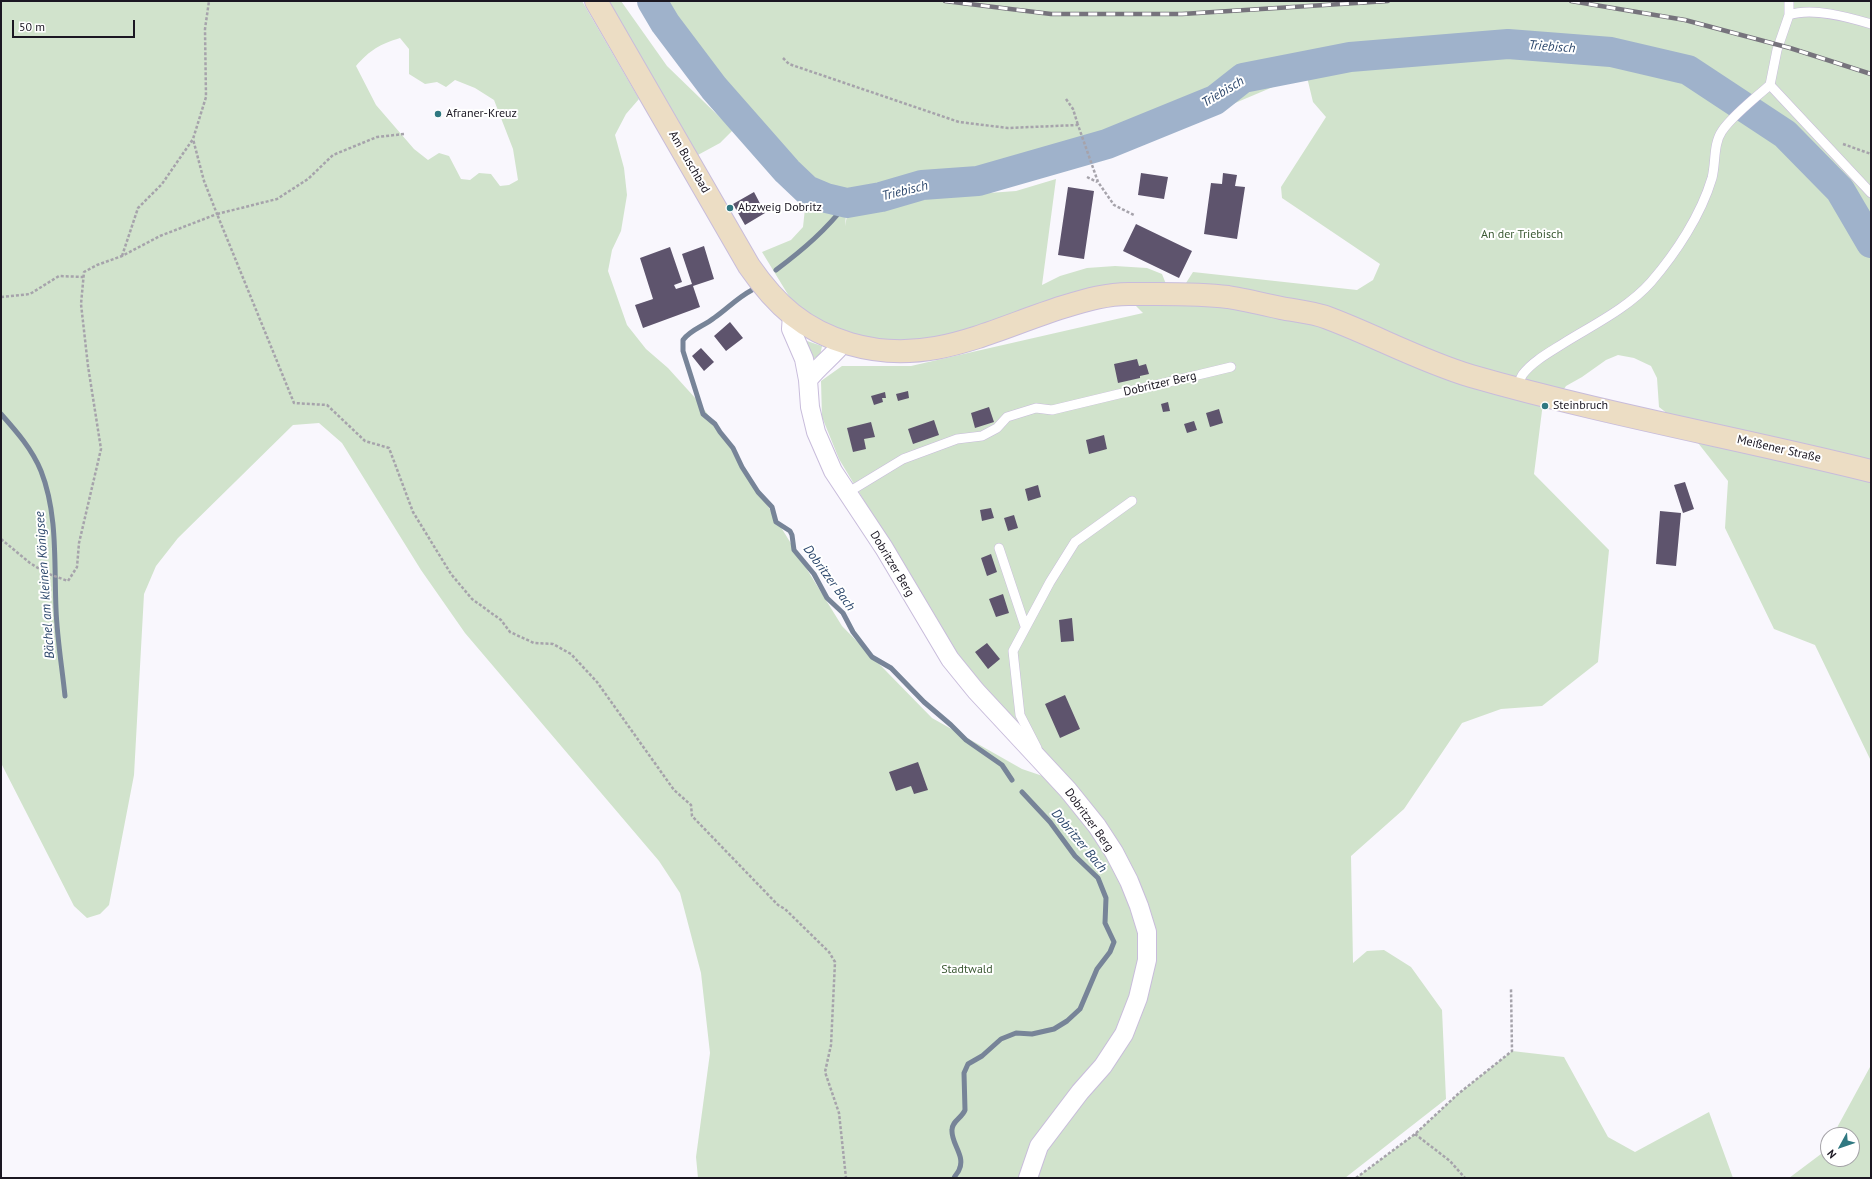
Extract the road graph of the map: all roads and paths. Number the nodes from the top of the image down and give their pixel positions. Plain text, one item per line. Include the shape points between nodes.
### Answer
1 (209, 1) edge
2 (596, 1) edge
3 (1789, 1) edge
4 (1789, 15) junction
5 (1871, 24) edge
6 (783, 58) dead end
7 (1770, 85) junction
8 (1066, 99) dead end
9 (1078, 125) junction
10 (404, 134) dead end
11 (193, 139) junction
12 (1087, 177) dead end
13 (1098, 182) junction
14 (1871, 193) edge
15 (217, 214) junction
16 (1134, 215) dead end
17 (122, 256) junction
18 (83, 278) junction
19 (1, 297) edge
20 (792, 315) junction
21 (844, 342) junction
22 (1231, 368) dead end
23 (808, 380) junction
24 (1517, 388) junction
25 (1871, 471) edge
26 (847, 493) junction
27 (1132, 501) dead end
28 (1, 539) edge
29 (999, 548) dead end
30 (1025, 626) junction
31 (1045, 764) junction
32 (1511, 989) dead end
33 (1415, 1134) junction
34 (846, 1178) edge
35 (1028, 1178) edge
36 (1356, 1178) edge
37 (1465, 1178) edge

1 - 11 path via 205,29 206,97
2 - 20 main road, Am Buschbad via 750,266 779,304
3 - 4 lane
4 - 5 lane via 1811,12
4 - 7 lane via 1777,50
6 - 9 path via 789,64 960,122 1008,128
7 - 14 lane
7 - 24 lane via 1727,125 1718,138 1712,177 1703,201 1659,273 1643,291 1613,313 1546,354 1522,375
8 - 9 path via 1073,109
9 - 13 path
10 - 15 path via 377,137 333,155 308,179 277,199
11 - 15 path via 204,181
11 - 17 path via 162,184 138,208
12 - 13 path
13 - 16 path via 1114,205
15 - 17 path via 160,236
15 - 34 path via 294,403 327,405 365,441 389,448 413,512 451,574 472,599 501,620 510,632 534,643 553,644 571,654 597,682 674,790 691,805 692,816 778,905 829,952 835,962 831,1045 824,1072 839,1113
17 - 18 path via 84,272
18 - 19 path via 59,276 30,294
18 - 28 path via 81,304 102,449 79,543 77,567 68,580 46,573
20 - 21 main road, Am Buschbad via 808,326
20 - 23 street, Dobritzer Berg via 791,329 804,359
21 - 23 street
21 - 24 main road, Am Buschbad via 894,352 928,350 962,343 1086,300 1124,294 1228,297 1325,316 1420,358 1468,375
22 - 26 lane, Dobritzer Berg via 1052,410 1036,408 1007,417 997,428 982,436 957,439 903,459
23 - 26 street, Dobritzer Berg via 810,407 816,432 833,471
24 - 25 main road, Meißener Straße via 1557,400
26 - 31 street, Dobritzer Berg via 884,548 942,648 976,691
27 - 30 lane via 1075,542
29 - 30 lane
30 - 31 lane via 1013,651 1020,715
31 - 35 street, Dobritzer Berg via 1092,820 1114,852 1139,906 1147,932 1148,946 1138,998 1124,1034 1103,1066 1039,1146
32 - 33 path via 1512,1051 1458,1094
33 - 36 path
33 - 37 path via 1450,1161

